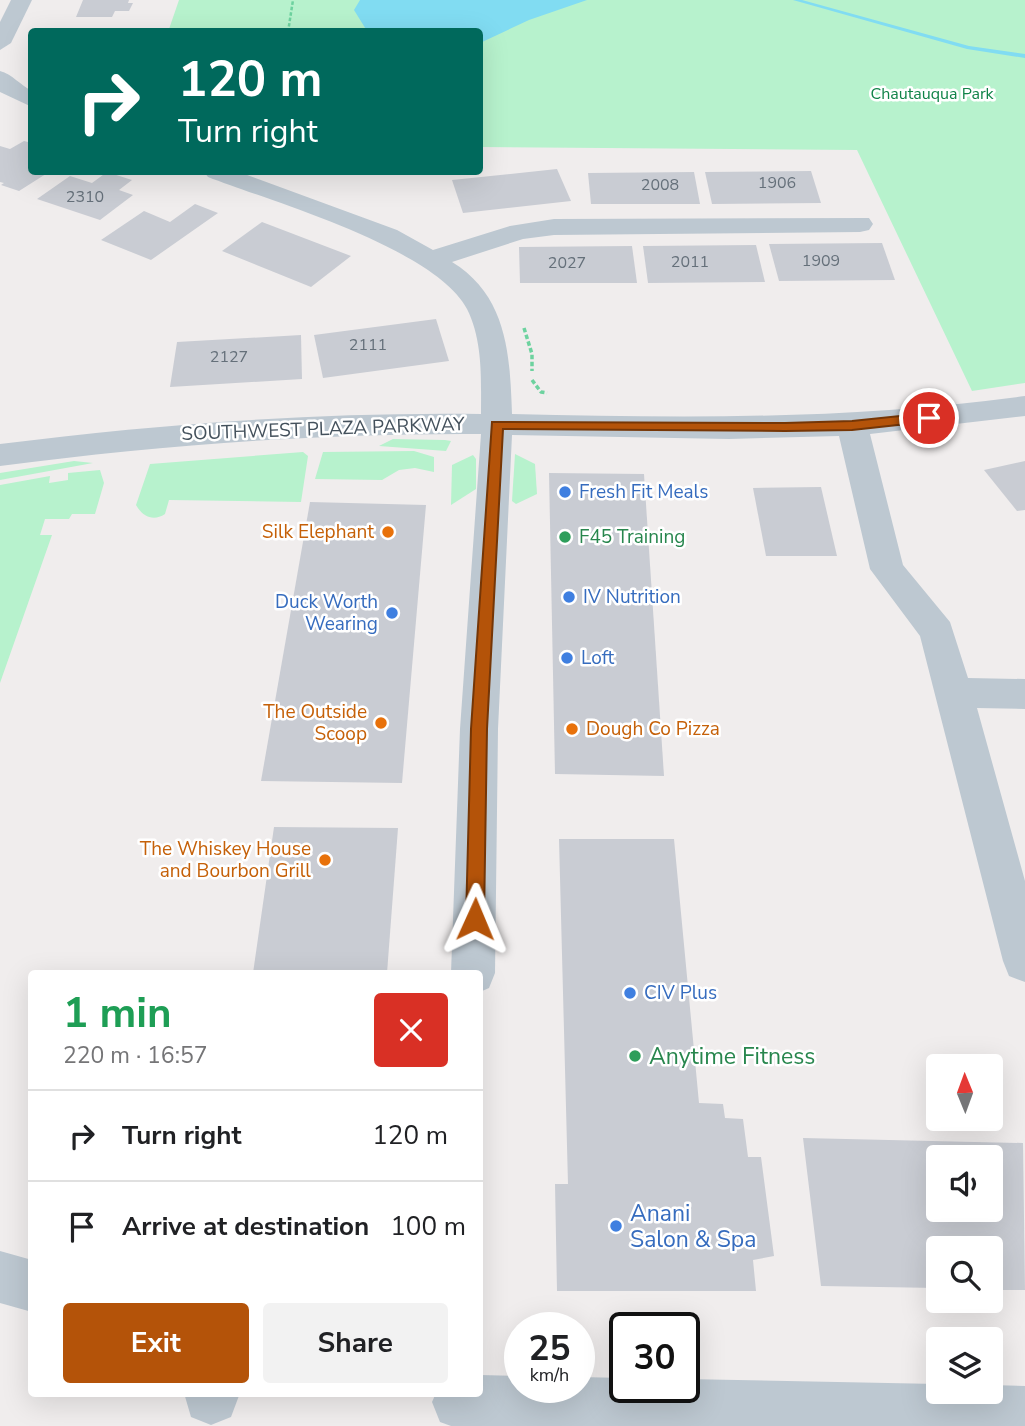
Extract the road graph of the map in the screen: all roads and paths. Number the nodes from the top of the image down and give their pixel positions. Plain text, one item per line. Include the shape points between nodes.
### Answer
1 (22, 0) edge
2 (293, 0) edge
3 (289, 28) edge
4 (0, 43) edge
5 (0, 78) edge
6 (28, 98) edge
7 (225, 175) edge
8 (860, 224) dead end
9 (430, 260) junction
10 (1025, 406) edge
11 (497, 425) junction
12 (852, 425) junction
13 (0, 455) edge
14 (955, 693) junction
15 (1025, 694) edge
16 (1025, 961) edge
17 (473, 970) edge
18 (0, 1278) edge
19 (28, 1285) edge
20 (459, 1407) edge
21 (1025, 1414) edge

1 - 4 street
2 - 3 path
5 - 6 street
7 - 9 street via 388,236
8 - 9 street via 554,227 495,238
9 - 11 street via 451,273 480,306 495,352
10 - 12 street, SOUTHWEST PLAZA PARKWAY
11 - 12 street, SOUTHWEST PLAZA PARKWAY
11 - 13 street, SOUTHWEST PLAZA PARKWAY via 222,430
11 - 17 street via 479,729
12 - 14 street via 887,569 937,632
14 - 15 street
14 - 16 street
18 - 19 street
20 - 21 street

